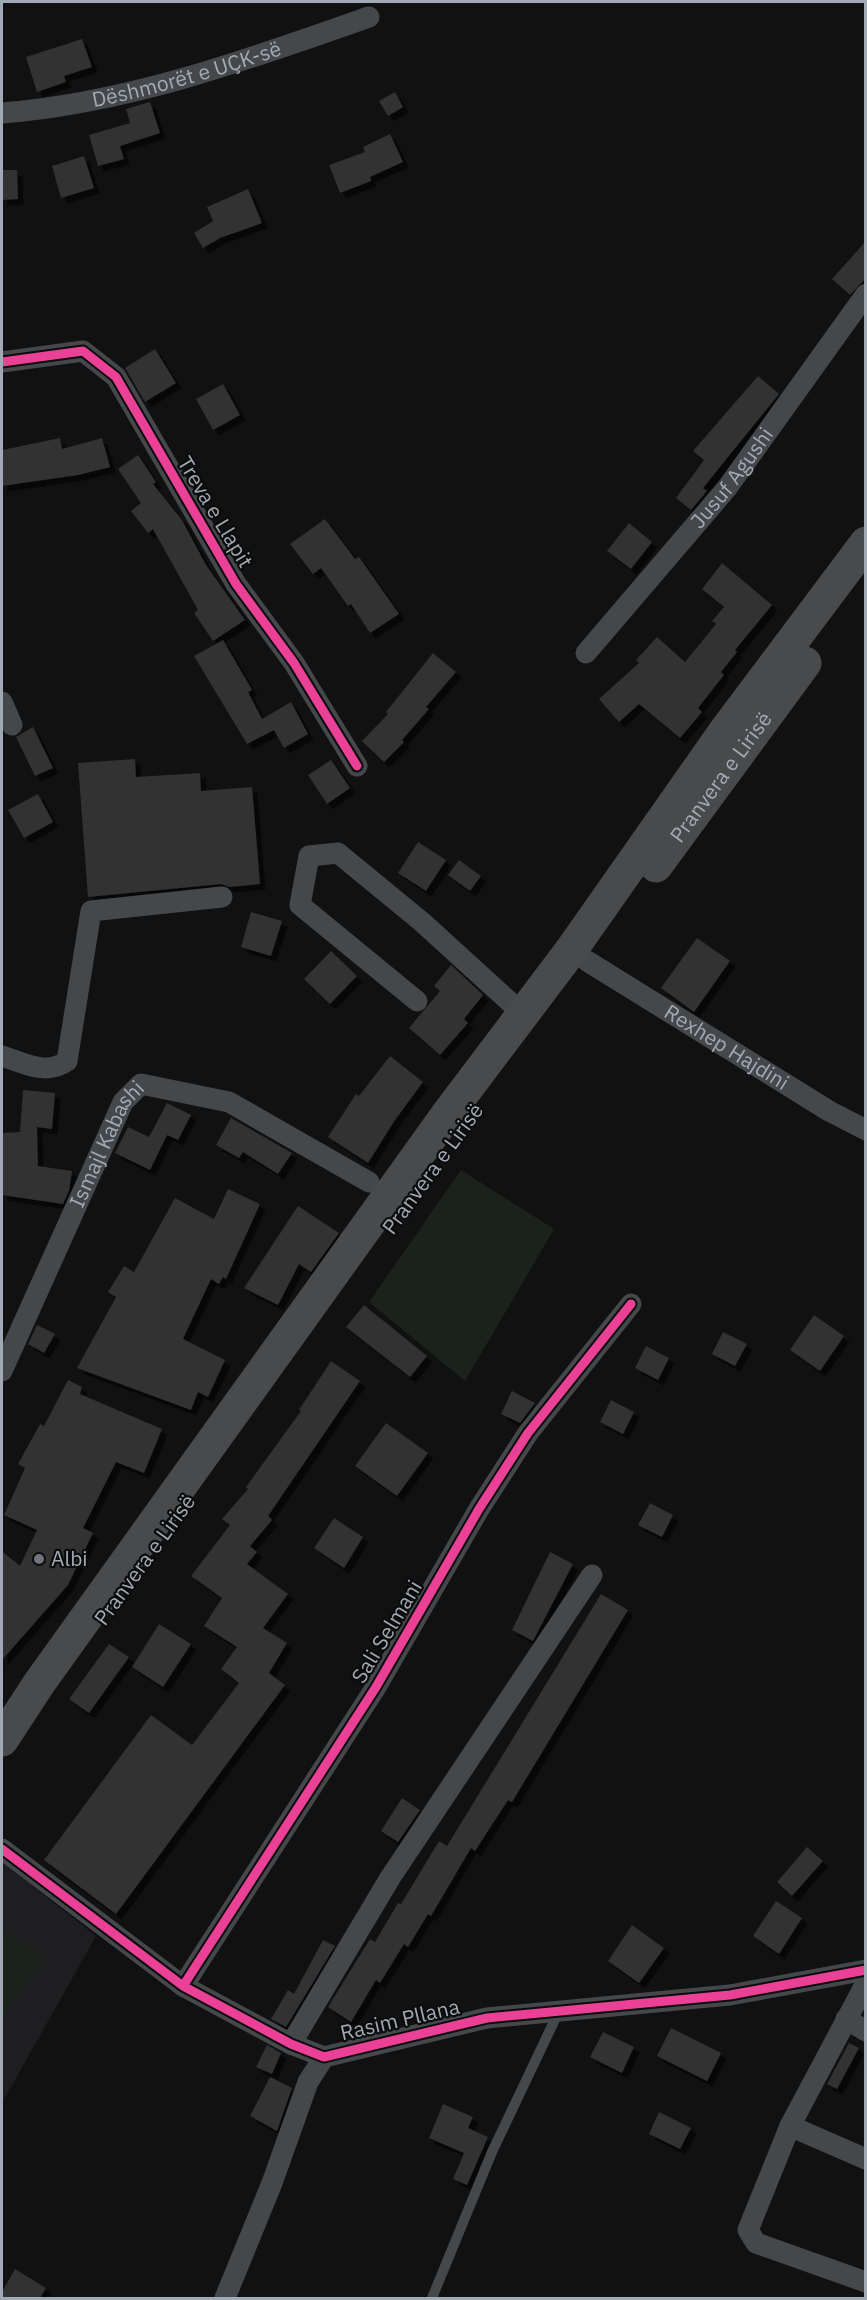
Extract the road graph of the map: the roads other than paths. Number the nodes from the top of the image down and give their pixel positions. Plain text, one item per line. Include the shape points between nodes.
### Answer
1 (369, 17) dead end
2 (2, 113) edge
3 (866, 294) edge
4 (2, 362) edge
5 (866, 543) edge
6 (866, 583) edge
7 (586, 653) dead end
8 (2, 702) edge
9 (12, 725) dead end
10 (357, 766) dead end
11 (222, 897) dead end
12 (587, 961) junction
13 (417, 1001) dead end
14 (523, 1014) junction
15 (2, 1056) edge
16 (866, 1130) edge
17 (369, 1182) dead end
18 (631, 1304) dead end
19 (2, 1371) edge
20 (592, 1575) dead end
21 (9, 1725) edge
22 (2, 1755) edge
23 (2, 1849) edge
24 (866, 1970) edge
25 (866, 1983) edge
26 (183, 1986) junction
27 (559, 2010) junction
28 (846, 2019) junction
29 (866, 2031) edge
30 (291, 2044) junction
31 (324, 2057) junction
32 (790, 2126) junction
33 (866, 2159) edge
34 (866, 2282) edge
35 (225, 2298) edge
36 (432, 2298) edge

1 - 2 street, Dëshmorët e UÇK-së via 159,85 44,110
3 - 7 street, Jusuf Agushi via 727,488
4 - 10 street, Treva e Llapit via 83,351 116,377 236,584 294,663
5 - 14 main road, Pranvera e Lirisë via 718,740
6 - 12 main road, Pranvera e Lirisë
8 - 9 street
11 - 15 street via 91,912 67,1061 57,1068 44,1069
12 - 16 street, Rexhep Hajdini
12 - 21 main road, Pranvera e Lirisë
13 - 14 street via 300,904 309,856 338,853 422,922
14 - 21 main road, Pranvera e Lirisë
17 - 19 street, Ismajl Kabashi via 229,1102 141,1084 123,1102
18 - 26 street, Sali Selmani via 528,1433 479,1509 376,1687
20 - 30 street via 390,1878
21 - 22 main road, Pranvera e Lirisë
23 - 26 street, Rasim Pllana
24 - 27 street, Rasim Pllana via 730,1995
25 - 28 street
26 - 30 street, Rasim Pllana
27 - 31 street, Rasim Pllana via 487,2019
27 - 36 lane via 492,2152
28 - 29 street
28 - 32 street
30 - 31 street, Rasim Pllana
31 - 35 street via 308,2082
32 - 33 street
32 - 34 street via 748,2230 756,2243

